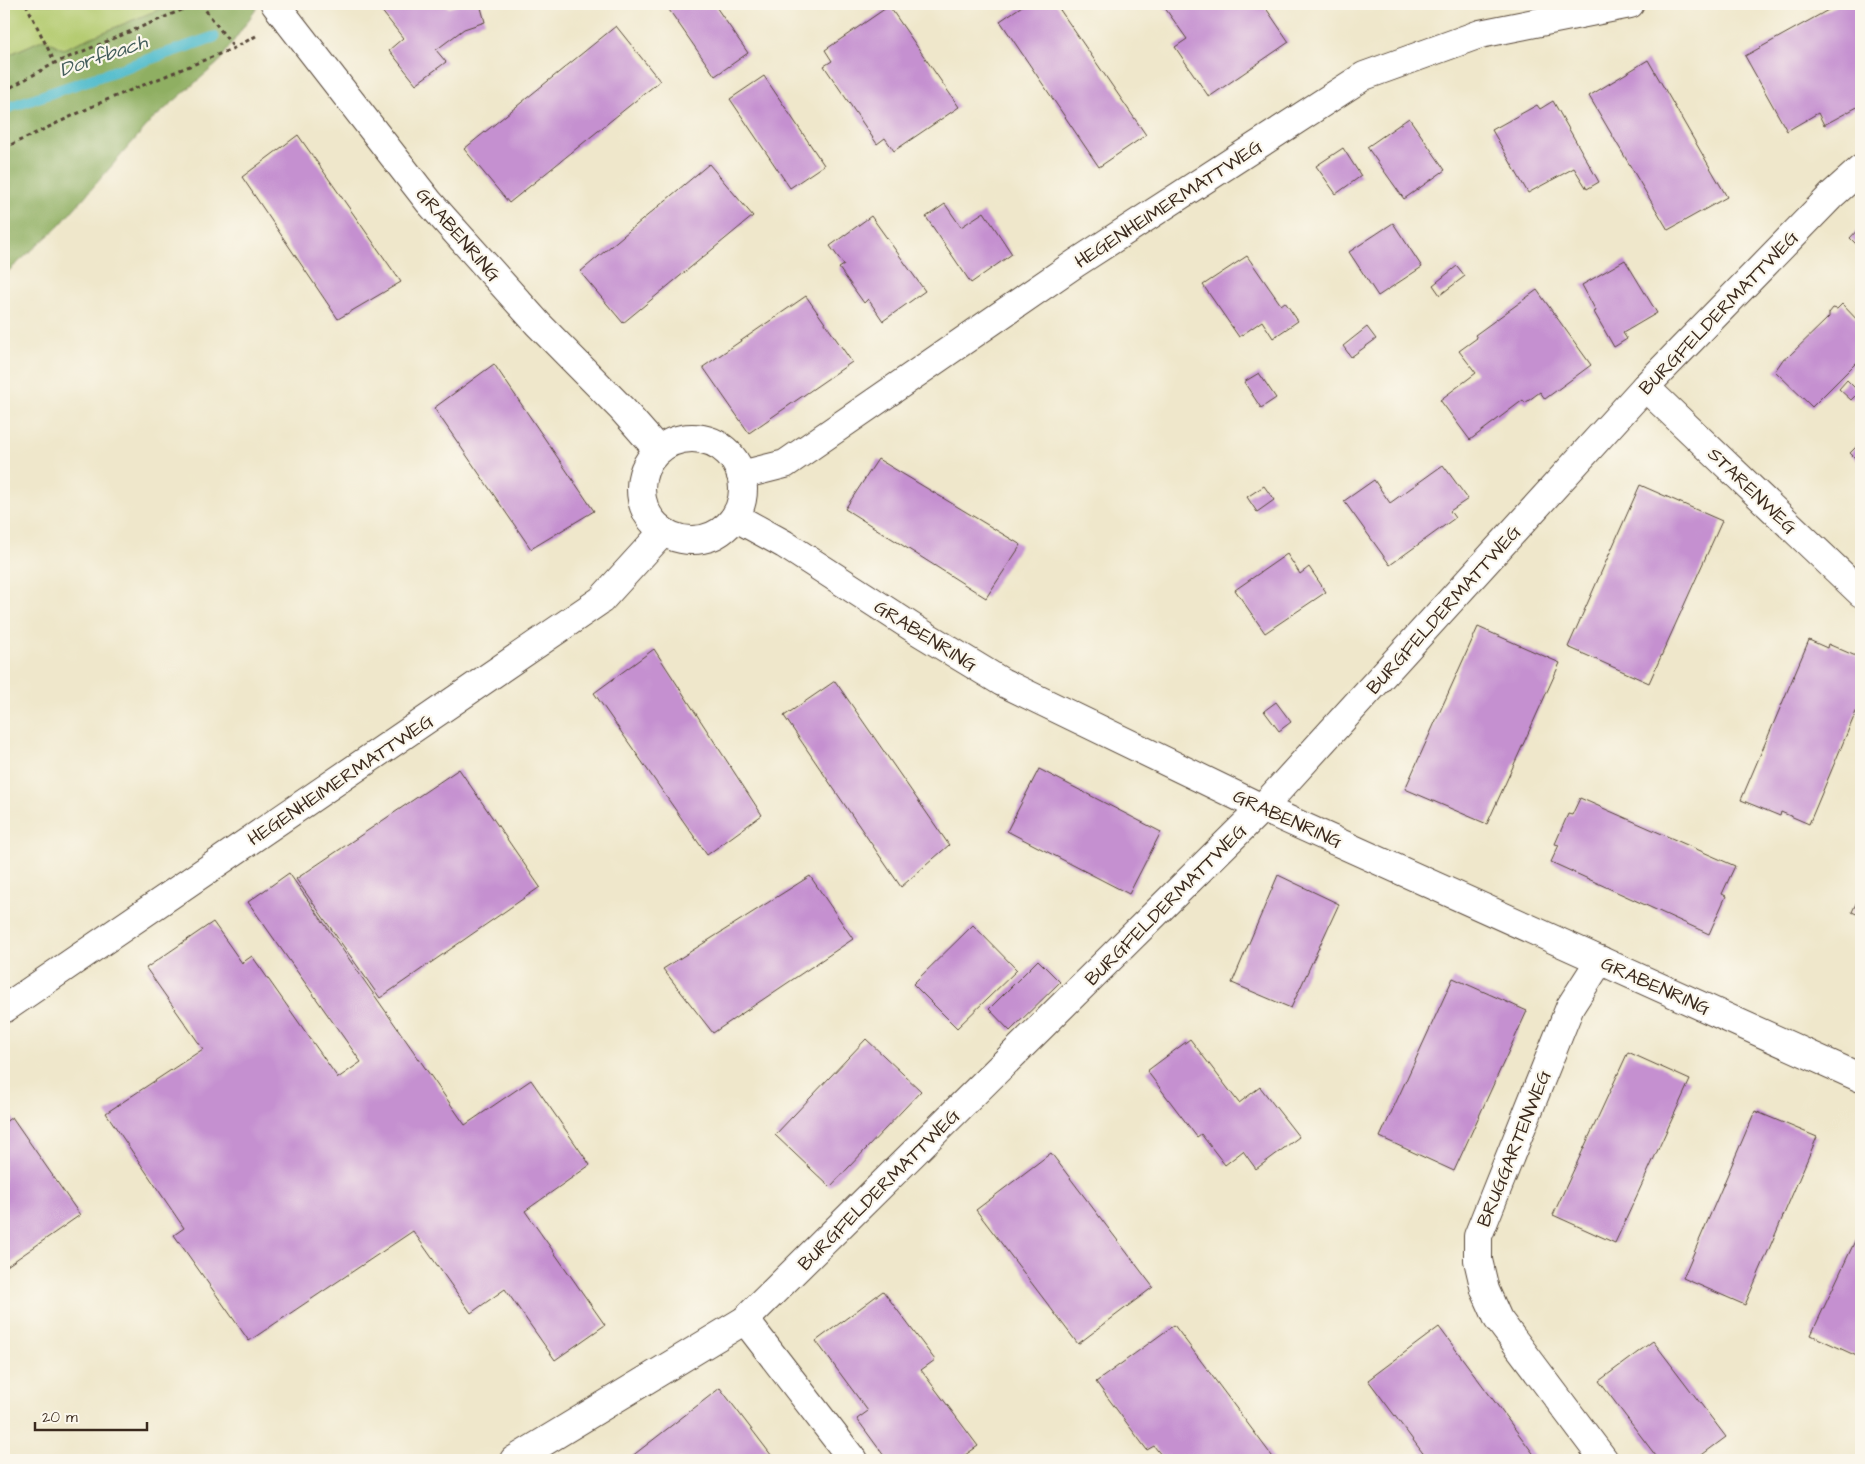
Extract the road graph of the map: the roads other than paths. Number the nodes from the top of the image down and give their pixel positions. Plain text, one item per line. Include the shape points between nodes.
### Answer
1 (275, 4) edge
2 (1630, 4) edge
3 (1861, 169) edge
4 (1644, 387) junction
5 (658, 450) junction
6 (741, 475) junction
7 (735, 517) junction
8 (662, 532) junction
9 (1861, 593) edge
10 (1262, 808) junction
11 (1600, 960) junction
12 (4, 1009) edge
13 (1861, 1078) edge
14 (745, 1320) junction
15 (514, 1460) edge
16 (853, 1460) edge
17 (1604, 1460) edge

1 - 5 street, GRABENRING via 429,202 538,324
2 - 6 street, HEGENHEIMERMATTWEG via 1480,34 1364,76 1076,263 785,464
3 - 4 street, BURGFELDERMATTWEG via 1819,207
4 - 9 street, STARENWEG
4 - 10 street, BURGFELDERMATTWEG
5 - 6 street via 684,438 713,442 726,450
5 - 8 street via 648,462 640,492 643,507
6 - 7 street via 744,489
7 - 8 street via 726,528 702,540 688,540
7 - 10 street, GRABENRING via 784,544 918,632 1002,682
8 - 12 street, HEGENHEIMERMATTWEG via 601,600
10 - 11 street, GRABENRING
10 - 14 street, BURGFELDERMATTWEG
11 - 13 street, GRABENRING
11 - 17 street, BRUGGARTENWEG via 1570,1007 1478,1236 1478,1260 1485,1290 1498,1319
14 - 15 street, BURGFELDERMATTWEG
14 - 16 street

